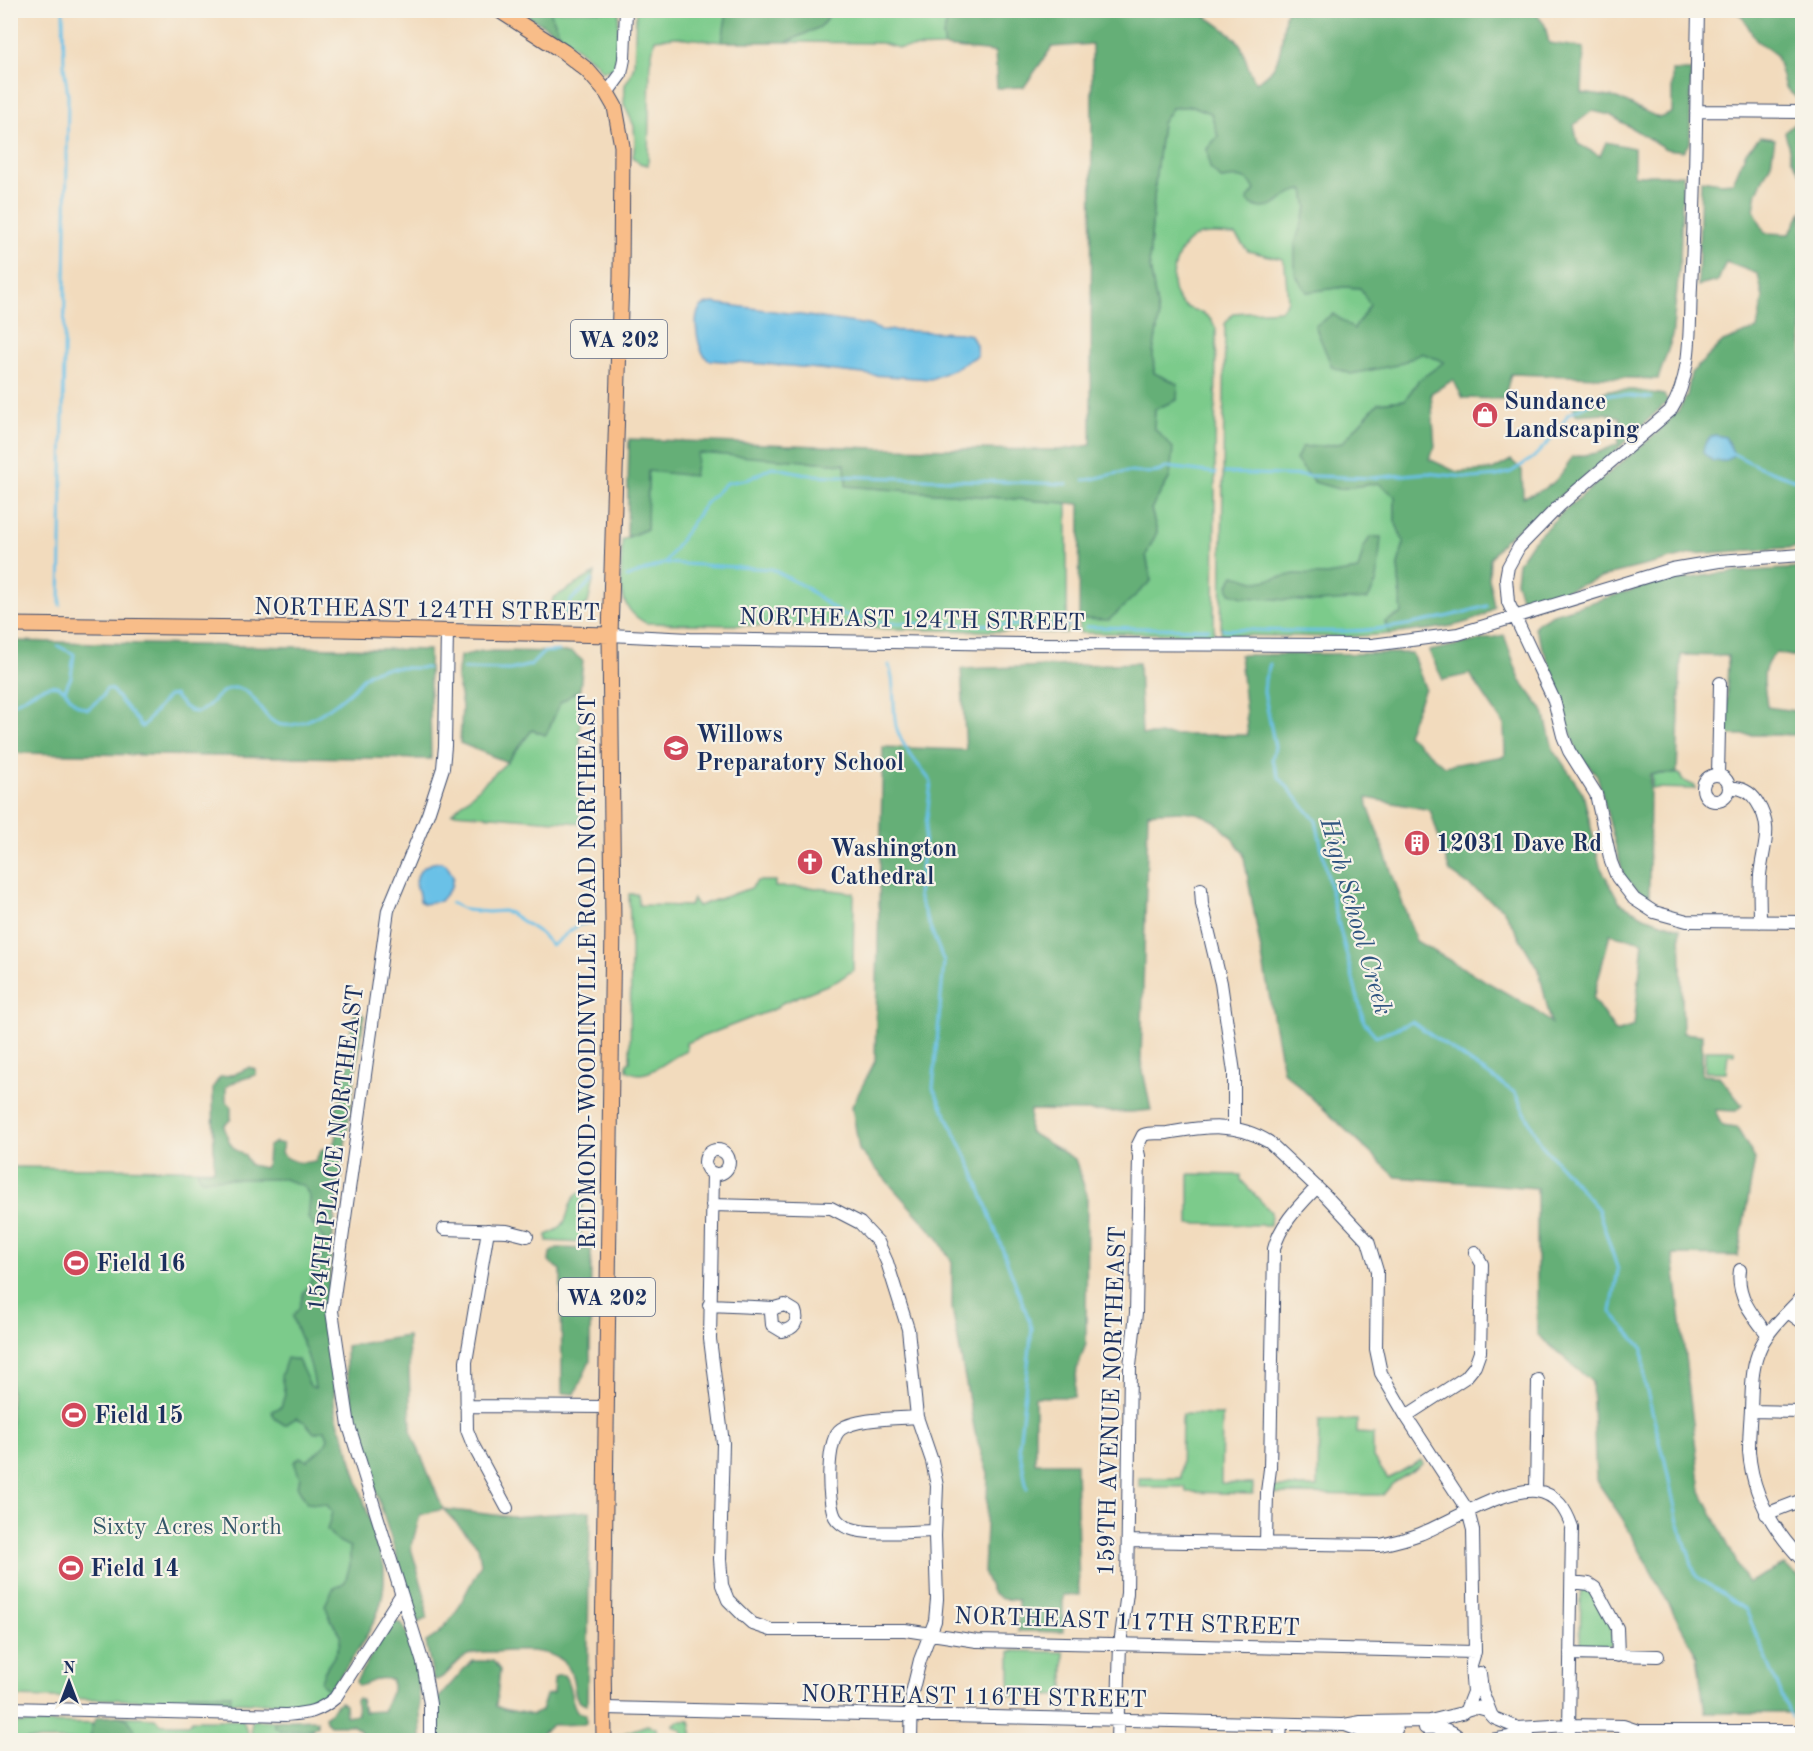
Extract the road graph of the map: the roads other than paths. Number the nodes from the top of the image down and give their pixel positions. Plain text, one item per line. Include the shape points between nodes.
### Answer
1 (499, 10) edge
2 (626, 10) edge
3 (1698, 10) edge
4 (607, 93) junction
5 (1696, 111) junction
6 (1803, 112) edge
7 (1803, 555) edge
8 (1514, 617) junction
9 (10, 625) edge
10 (447, 631) junction
11 (610, 635) junction
12 (1720, 683) dead end
13 (1718, 775) junction
14 (1729, 788) junction
15 (1201, 889) dead end
16 (1760, 922) junction
17 (1803, 922) edge
18 (1234, 1127) junction
19 (713, 1173) dead end
20 (1317, 1187) junction
21 (712, 1205) junction
22 (444, 1228) dead end
23 (488, 1230) junction
24 (527, 1236) dead end
25 (1475, 1252) dead end
26 (1740, 1270) dead end
27 (1803, 1297) edge
28 (709, 1305) junction
29 (774, 1308) dead end
30 (1788, 1312) junction
31 (1803, 1322) edge
32 (1768, 1335) junction
33 (1538, 1380) dead end
34 (466, 1406) junction
35 (606, 1407) junction
36 (1751, 1411) junction
37 (1803, 1412) edge
38 (1406, 1416) junction
39 (917, 1418) junction
40 (1536, 1491) junction
41 (1803, 1500) edge
42 (507, 1508) dead end
43 (1468, 1511) junction
44 (1766, 1514) junction
45 (935, 1531) junction
46 (1128, 1541) junction
47 (1266, 1543) junction
48 (1803, 1560) edge
49 (1572, 1582) junction
50 (401, 1595) junction
51 (931, 1634) junction
52 (1120, 1644) junction
53 (1475, 1652) junction
54 (1570, 1654) junction
55 (1618, 1656) junction
56 (1658, 1656) dead end
57 (10, 1708) edge
58 (604, 1708) junction
59 (1464, 1712) junction
60 (912, 1716) junction
61 (1492, 1716) junction
62 (1118, 1720) junction
63 (1281, 1724) junction
64 (1344, 1725) junction
65 (1569, 1728) junction
66 (1803, 1731) edge
67 (1460, 1738) edge
68 (430, 1740) edge
69 (604, 1740) edge
70 (911, 1740) edge
71 (1117, 1740) edge
72 (1280, 1740) edge
73 (1491, 1740) edge

1 - 4 main road, WA 202 via 564,52
2 - 4 street via 621,74
3 - 5 street
4 - 11 main road, WA 202 via 620,130 623,168
5 - 6 street
5 - 8 street via 1688,348 1680,396 1670,411 1559,506 1518,547 1506,578
7 - 8 street, NORTHEAST 124TH STREET via 1672,569
8 - 11 street, NORTHEAST 124TH STREET via 1429,639 1345,646 737,640
8 - 16 street via 1554,699 1569,751 1596,794 1617,877 1634,899 1654,912 1687,921
9 - 10 main road, NORTHEAST 124TH STREET
10 - 11 main road, NORTHEAST 124TH STREET
10 - 50 street, 154TH PLACE NORTHEAST via 442,768 428,814 388,910 332,1311 350,1426
11 - 35 main road, REDMOND-WOODINVILLE ROAD NORTHEAST / WA 202 via 613,923
12 - 13 street
13 - 14 street
13 - 14 street via 1707,779 1705,795 1711,801 1720,801
14 - 16 street via 1745,790 1754,798 1767,824 1760,877
15 - 18 street via 1221,983 1234,1072
16 - 17 street
18 - 20 street via 1269,1142
18 - 46 street, 159TH AVENUE NORTHEAST via 1205,1126 1143,1135 1137,1147
19 - 21 street
20 - 38 street via 1368,1241 1377,1271 1376,1349 1381,1373
20 - 47 street via 1291,1215 1274,1249
21 - 28 street
21 - 39 street via 831,1208 861,1223 878,1242 900,1301 908,1329
22 - 23 street
23 - 24 street
23 - 34 street via 466,1362
25 - 38 street via 1482,1264 1480,1352 1475,1366 1466,1377
26 - 32 street via 1741,1295
27 - 30 street
28 - 29 street
28 - 51 street, NORTHEAST 117TH STREET via 712,1368 723,1443 720,1559 722,1585 728,1600 753,1624 771,1630 905,1630
30 - 31 street
30 - 32 street
32 - 36 street via 1755,1362
33 - 40 street
34 - 35 street
34 - 42 street via 467,1430 473,1445
35 - 58 main road, REDMOND-WOODINVILLE ROAD NORTHEAST / WA 202
36 - 37 street
36 - 44 street via 1750,1466
38 - 43 street
39 - 45 street via 937,1485
39 - 45 street via 857,1423 838,1430 830,1462 831,1503 835,1519 847,1528
40 - 43 street
40 - 49 street via 1558,1501 1567,1512 1572,1527
41 - 44 street
43 - 47 street via 1420,1534 1380,1545
43 - 53 street via 1473,1530
44 - 48 street
45 - 51 street via 937,1599
46 - 47 street
46 - 52 street, 159TH AVENUE NORTHEAST via 1127,1593
49 - 54 street
49 - 55 street via 1595,1588 1617,1628
50 - 57 street via 335,1698 322,1709 285,1714
50 - 68 street, 154TH PLACE NORTHEAST via 427,1680
51 - 52 street, NORTHEAST 117TH STREET via 977,1641
51 - 60 street via 912,1693
52 - 53 street, NORTHEAST 117TH STREET
52 - 62 street, 159TH AVENUE NORTHEAST
53 - 59 street via 1473,1692
53 - 61 street via 1482,1691
54 - 55 street
54 - 65 street
55 - 56 street
58 - 60 street, NORTHEAST 116TH STREET
58 - 69 main road, REDMOND-WOODINVILLE ROAD NORTHEAST / WA 202
59 - 61 street, NORTHEAST 116TH STREET via 1476,1707
59 - 64 street, NORTHEAST 116TH STREET via 1430,1721
59 - 67 street via 1456,1724
60 - 62 street, NORTHEAST 116TH STREET
60 - 70 street
61 - 65 street, NORTHEAST 116TH STREET via 1518,1728
61 - 73 street via 1496,1726
62 - 63 street, NORTHEAST 116TH STREET
62 - 71 street, 159TH AVENUE NORTHEAST
63 - 64 street, NORTHEAST 116TH STREET
63 - 72 street
64 - 67 street, NORTHEAST 116TH STREET via 1361,1731 1439,1728
65 - 66 street, NORTHEAST 116TH STREET via 1622,1732
65 - 73 street, NORTHEAST 116TH STREET

